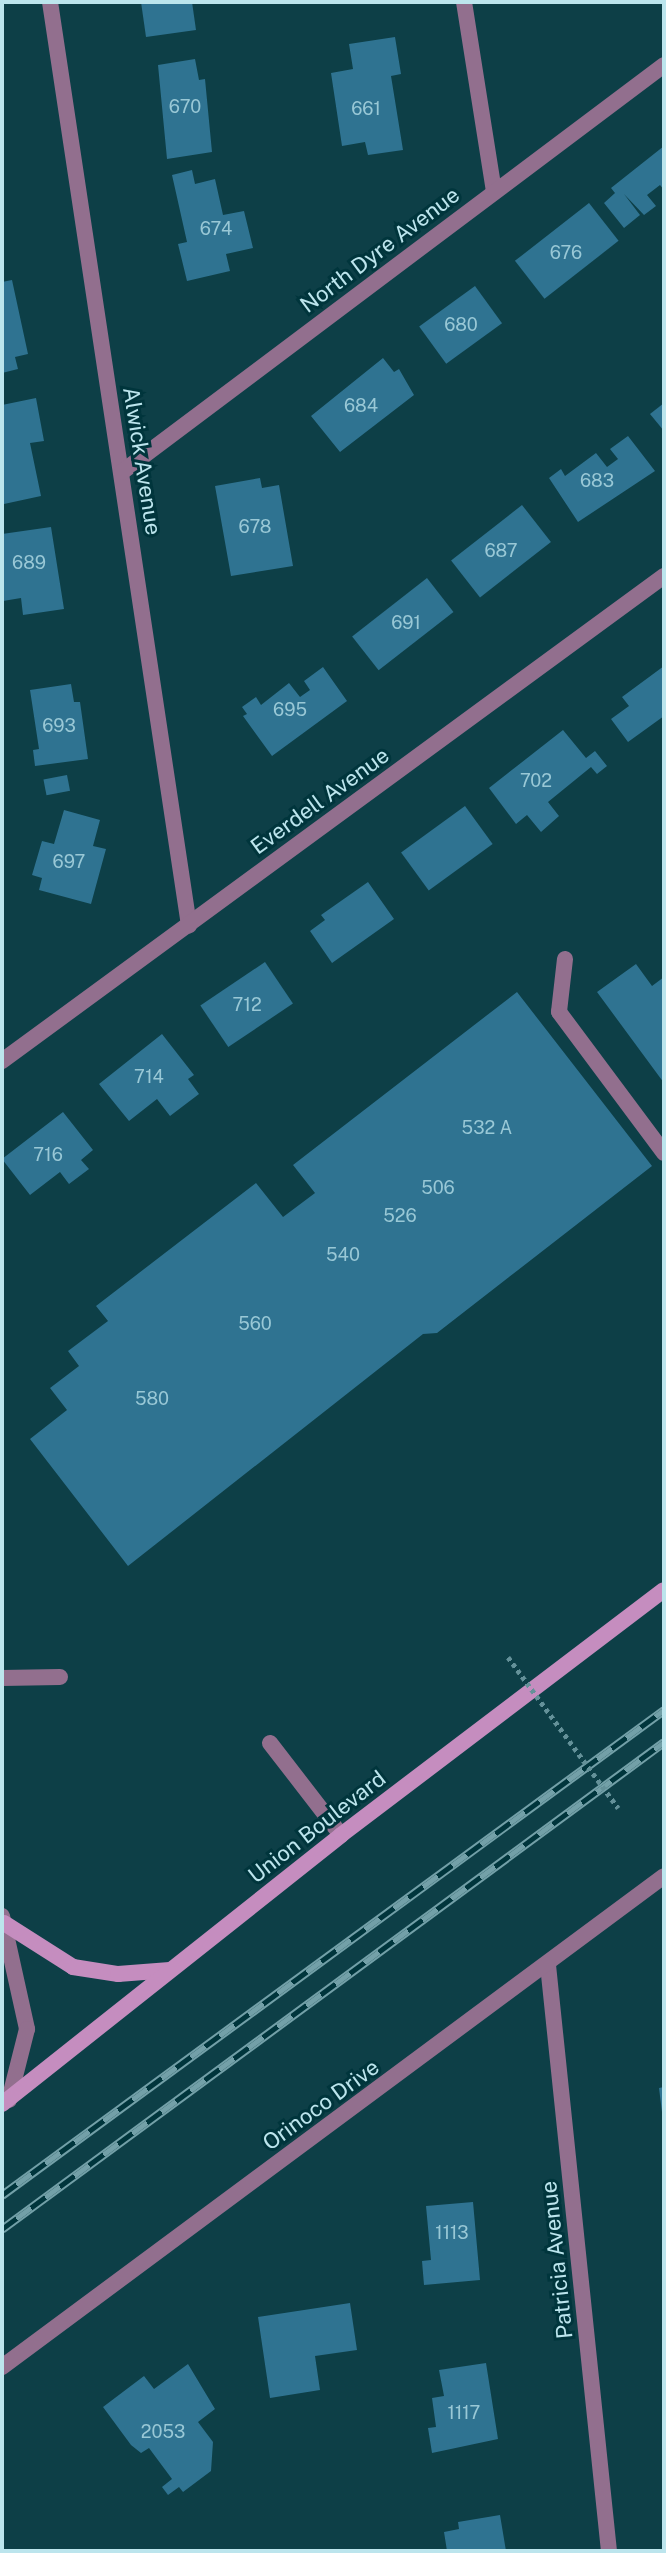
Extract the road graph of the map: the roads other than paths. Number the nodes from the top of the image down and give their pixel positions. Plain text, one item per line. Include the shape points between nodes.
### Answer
1 (50, 2) edge
2 (464, 2) edge
3 (664, 65) edge
4 (494, 192) junction
5 (122, 472) junction
6 (664, 576) edge
7 (189, 926) junction
8 (565, 959) dead end
9 (2, 1061) edge
10 (664, 1153) edge
11 (664, 1590) edge
12 (60, 1677) dead end
13 (2, 1678) edge
14 (270, 1743) dead end
15 (341, 1835) junction
16 (664, 1876) edge
17 (3, 1919) edge
18 (548, 1965) junction
19 (172, 1970) junction
20 (4, 2098) edge
21 (2, 2367) edge
22 (609, 2551) edge

1 - 5 street, Alwick Avenue
2 - 4 street
3 - 4 street, North Dyre Avenue
4 - 5 street, North Dyre Avenue
5 - 7 street, Alwick Avenue
6 - 7 street, Everdell Avenue
7 - 9 street, Everdell Avenue
8 - 10 street via 559,1012
11 - 15 main road, Union Boulevard
12 - 13 street
14 - 15 street
15 - 19 main road, Union Boulevard
16 - 18 street, Orinoco Drive
17 - 19 main road via 73,1967 118,1974
17 - 20 street via 27,2029
18 - 21 street, Orinoco Drive
18 - 22 street, Patricia Avenue
19 - 20 main road, Union Boulevard

